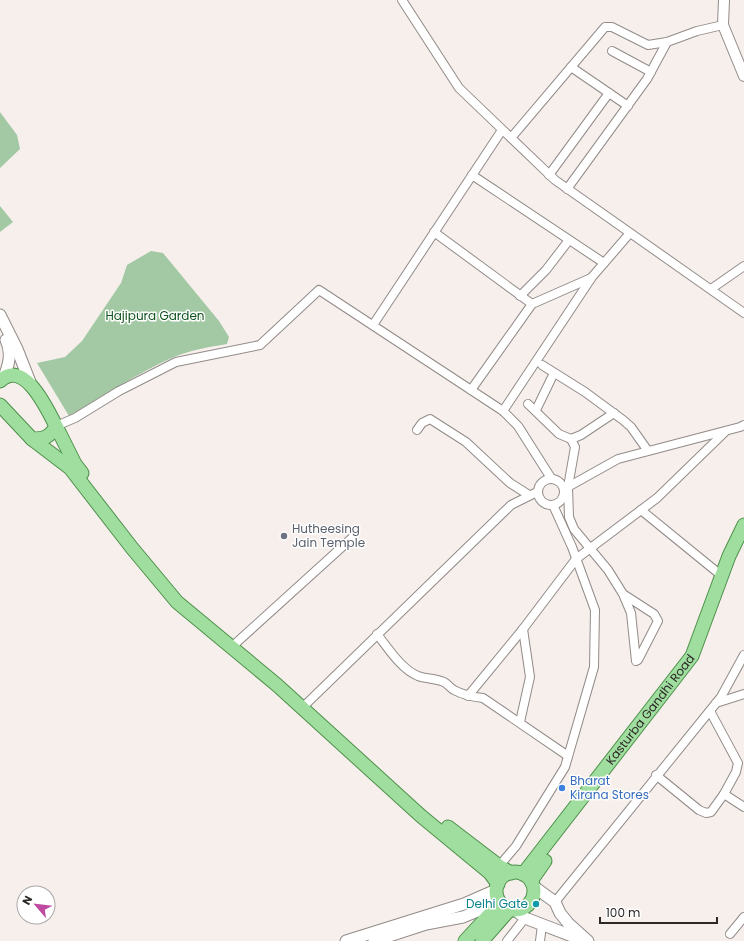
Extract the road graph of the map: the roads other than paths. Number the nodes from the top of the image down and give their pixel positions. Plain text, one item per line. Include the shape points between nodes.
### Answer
1 (402, 0) edge
2 (724, 0) edge
3 (723, 25) junction
4 (667, 42) junction
5 (612, 51) dead end
6 (571, 66) junction
7 (651, 72) junction
8 (744, 76) edge
9 (609, 93) junction
10 (628, 106) junction
11 (502, 130) junction
12 (511, 138) junction
13 (472, 175) junction
14 (549, 175) junction
15 (567, 189) junction
16 (434, 232) junction
17 (630, 233) junction
18 (569, 240) junction
19 (604, 263) junction
20 (744, 266) edge
21 (592, 278) junction
22 (711, 290) junction
23 (520, 296) junction
24 (532, 304) junction
25 (744, 313) edge
26 (0, 315) edge
27 (373, 325) junction
28 (0, 328) edge
29 (542, 365) dead end
30 (554, 373) junction
31 (1, 378) edge
32 (30, 382) junction
33 (471, 390) junction
34 (528, 404) dead end
35 (0, 406) edge
36 (536, 410) junction
37 (503, 411) junction
38 (614, 413) junction
39 (744, 425) edge
40 (56, 426) junction
41 (417, 430) dead end
42 (726, 431) junction
43 (571, 439) junction
44 (32, 440) junction
45 (648, 451) junction
46 (551, 478) junction
47 (566, 488) junction
48 (533, 494) junction
49 (553, 505) junction
50 (641, 510) junction
51 (744, 525) edge
52 (352, 537) dead end
53 (744, 544) edge
54 (591, 548) junction
55 (576, 559) junction
56 (722, 576) junction
57 (623, 594) junction
58 (523, 629) junction
59 (377, 634) junction
60 (236, 643) junction
61 (744, 655) edge
62 (744, 694) edge
63 (468, 696) junction
64 (716, 702) junction
65 (305, 705) junction
66 (710, 711) junction
67 (520, 722) junction
68 (568, 756) junction
69 (656, 775) junction
70 (724, 794) junction
71 (744, 807) edge
72 (499, 866) junction
73 (525, 879) junction
74 (506, 902) junction
75 (555, 902) junction
76 (744, 917) edge
77 (542, 925) junction
78 (730, 934) dead end
79 (346, 941) edge
80 (374, 941) edge
81 (465, 941) edge
82 (482, 941) edge
83 (506, 941) edge
84 (540, 941) edge
85 (586, 941) edge

1 - 11 street via 459,88
2 - 3 street
3 - 4 street
3 - 8 street
4 - 6 street via 648,45 612,27 604,27
4 - 7 street
5 - 7 street
6 - 9 street
6 - 12 street
7 - 10 street
9 - 10 street
9 - 14 street
10 - 15 street
11 - 12 street
11 - 13 street
12 - 14 street
13 - 16 street
13 - 18 street
14 - 15 street
15 - 17 street
16 - 23 street
16 - 27 street
17 - 19 street
17 - 22 street
18 - 19 street
18 - 23 street via 546,270
19 - 21 street
20 - 22 street
21 - 24 street
21 - 37 street
22 - 25 street
23 - 24 street
24 - 33 street
26 - 32 main road
27 - 33 street
27 - 40 street via 319,290 260,345 176,362
28 - 31 main road via 10,349 8,366
29 - 30 street
30 - 36 street
30 - 38 street
31 - 32 main road via 13,375
32 - 40 main road
33 - 37 street
34 - 36 street
35 - 44 main road
36 - 43 street via 559,434
37 - 46 street via 518,426
38 - 43 street
38 - 45 street via 631,427
39 - 42 street
40 - 44 main road via 52,434 44,439
40 - 60 main road via 75,464 137,543 182,597
41 - 48 street via 422,423 430,419 466,442 510,483
42 - 45 street
42 - 50 street via 657,498
43 - 47 street via 576,447
44 - 65 main road via 70,468 177,602
45 - 47 street via 618,459
46 - 47 street
46 - 48 street via 540,484
47 - 49 street via 560,501
47 - 54 street via 569,517 574,529
48 - 49 street via 544,504
48 - 59 street via 512,505
49 - 55 street
50 - 54 street
50 - 56 street
51 - 56 main road, Kasturba Gandhi Road
52 - 60 street
53 - 73 main road, Kasturba Gandhi Road via 699,660
54 - 55 street
54 - 57 street
55 - 58 street
55 - 68 street via 595,610 594,667
56 - 73 main road, Kasturba Gandhi Road via 692,656
57 - 57 street via 631,613 636,661 658,621 654,614
58 - 63 street
58 - 67 street via 530,676
59 - 63 street via 396,658 415,675 437,679
59 - 65 street
60 - 65 main road
61 - 64 street
62 - 64 street
63 - 67 street via 483,698
64 - 66 street
65 - 72 main road via 426,810
65 - 74 main road via 422,816 490,873
66 - 69 street
66 - 70 street via 738,763
67 - 68 street
68 - 72 street via 565,767 520,839
69 - 70 street via 698,810 706,813 711,812
69 - 75 street
70 - 71 street
72 - 73 main road
73 - 74 main road via 506,875
73 - 74 main road via 533,897 530,902 526,906
73 - 75 main road
74 - 77 main road
74 - 79 main road via 464,904
74 - 80 main road via 463,917 426,924
74 - 81 main road
74 - 82 main road
74 - 83 street
75 - 85 main road via 568,923
76 - 78 street
77 - 84 street
77 - 85 main road

